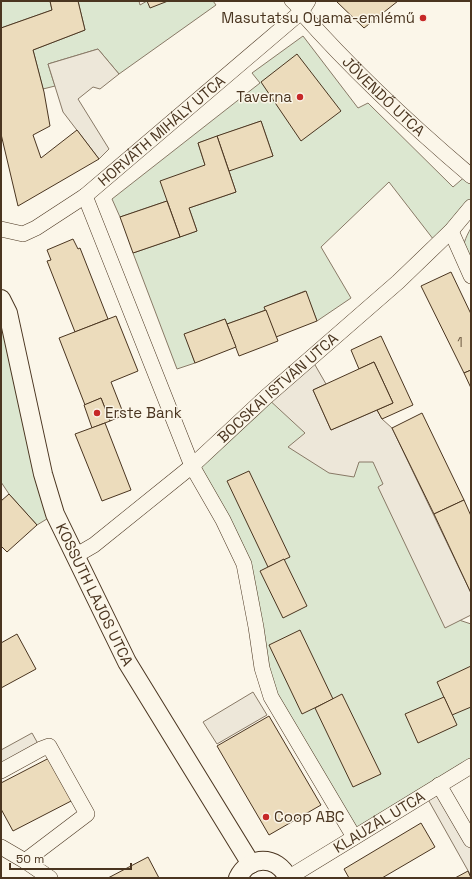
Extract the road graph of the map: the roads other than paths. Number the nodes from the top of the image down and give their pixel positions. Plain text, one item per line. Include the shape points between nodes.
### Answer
1 (290, 1) edge
2 (305, 6) edge
3 (471, 176) edge
4 (86, 196) junction
5 (471, 207) edge
6 (1, 229) edge
7 (451, 231) junction
8 (471, 276) edge
9 (1, 299) edge
10 (192, 466) junction
11 (75, 556) junction
12 (471, 766) edge
13 (1, 771) edge
14 (439, 785) junction
15 (354, 837) junction
16 (471, 840) edge
17 (1, 847) edge
18 (25, 861) junction
19 (251, 864) junction
20 (50, 878) edge
21 (238, 878) edge
22 (288, 878) edge

1 - 2 street
2 - 3 street, JÖVENDŐ UTCA via 336,51 424,136
2 - 4 street, HORVÁTH MIHÁLY UTCA
4 - 6 street, HORVÁTH MIHÁLY UTCA via 23,234
4 - 10 street
5 - 7 street, BOCSKAI ISTVÁN UTCA
7 - 8 street
7 - 10 street, BOCSKAI ISTVÁN UTCA via 398,282 266,397
9 - 11 street, KOSSUTH LAJOS UTCA via 8,313 43,474 56,514
10 - 11 street, BOCSKAI ISTVÁN UTCA via 94,545
10 - 15 street via 223,520 244,564 262,668 271,697
11 - 19 street, KOSSUTH LAJOS UTCA via 127,662
12 - 14 street, KLAUZÁL UTCA
13 - 18 street via 49,746 87,814
14 - 15 street, KLAUZÁL UTCA
14 - 16 street
15 - 22 street, KLAUZÁL UTCA
17 - 18 street
18 - 20 street
19 - 21 street
19 - 22 street via 260,861 274,863

